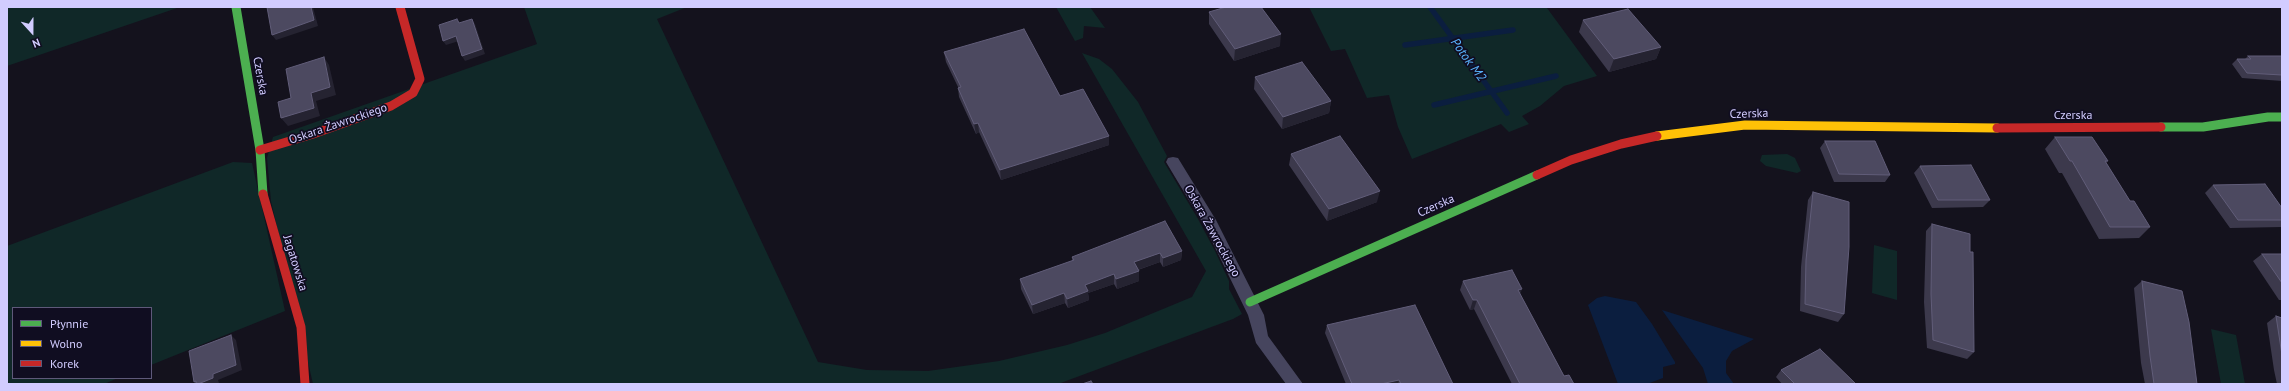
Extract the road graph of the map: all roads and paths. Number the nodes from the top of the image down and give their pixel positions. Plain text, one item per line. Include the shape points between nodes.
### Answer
1 (236, 7) edge
2 (400, 7) edge
3 (2282, 118) edge
4 (260, 150) junction
5 (1173, 162) dead end
6 (1250, 302) junction
7 (305, 384) edge
8 (1295, 384) edge

1 - 4 street, Czerska
2 - 4 street, Oskara Żawrockiego via 420,80 413,92 391,106
3 - 6 street, Czerska via 2203,127 1936,128 1746,125 1654,136 1571,160
4 - 7 street, Jagatowska via 264,203 301,327
5 - 6 street, Oskara Żawrockiego via 1210,224
6 - 8 street, Oskara Żawrockiego via 1261,338

